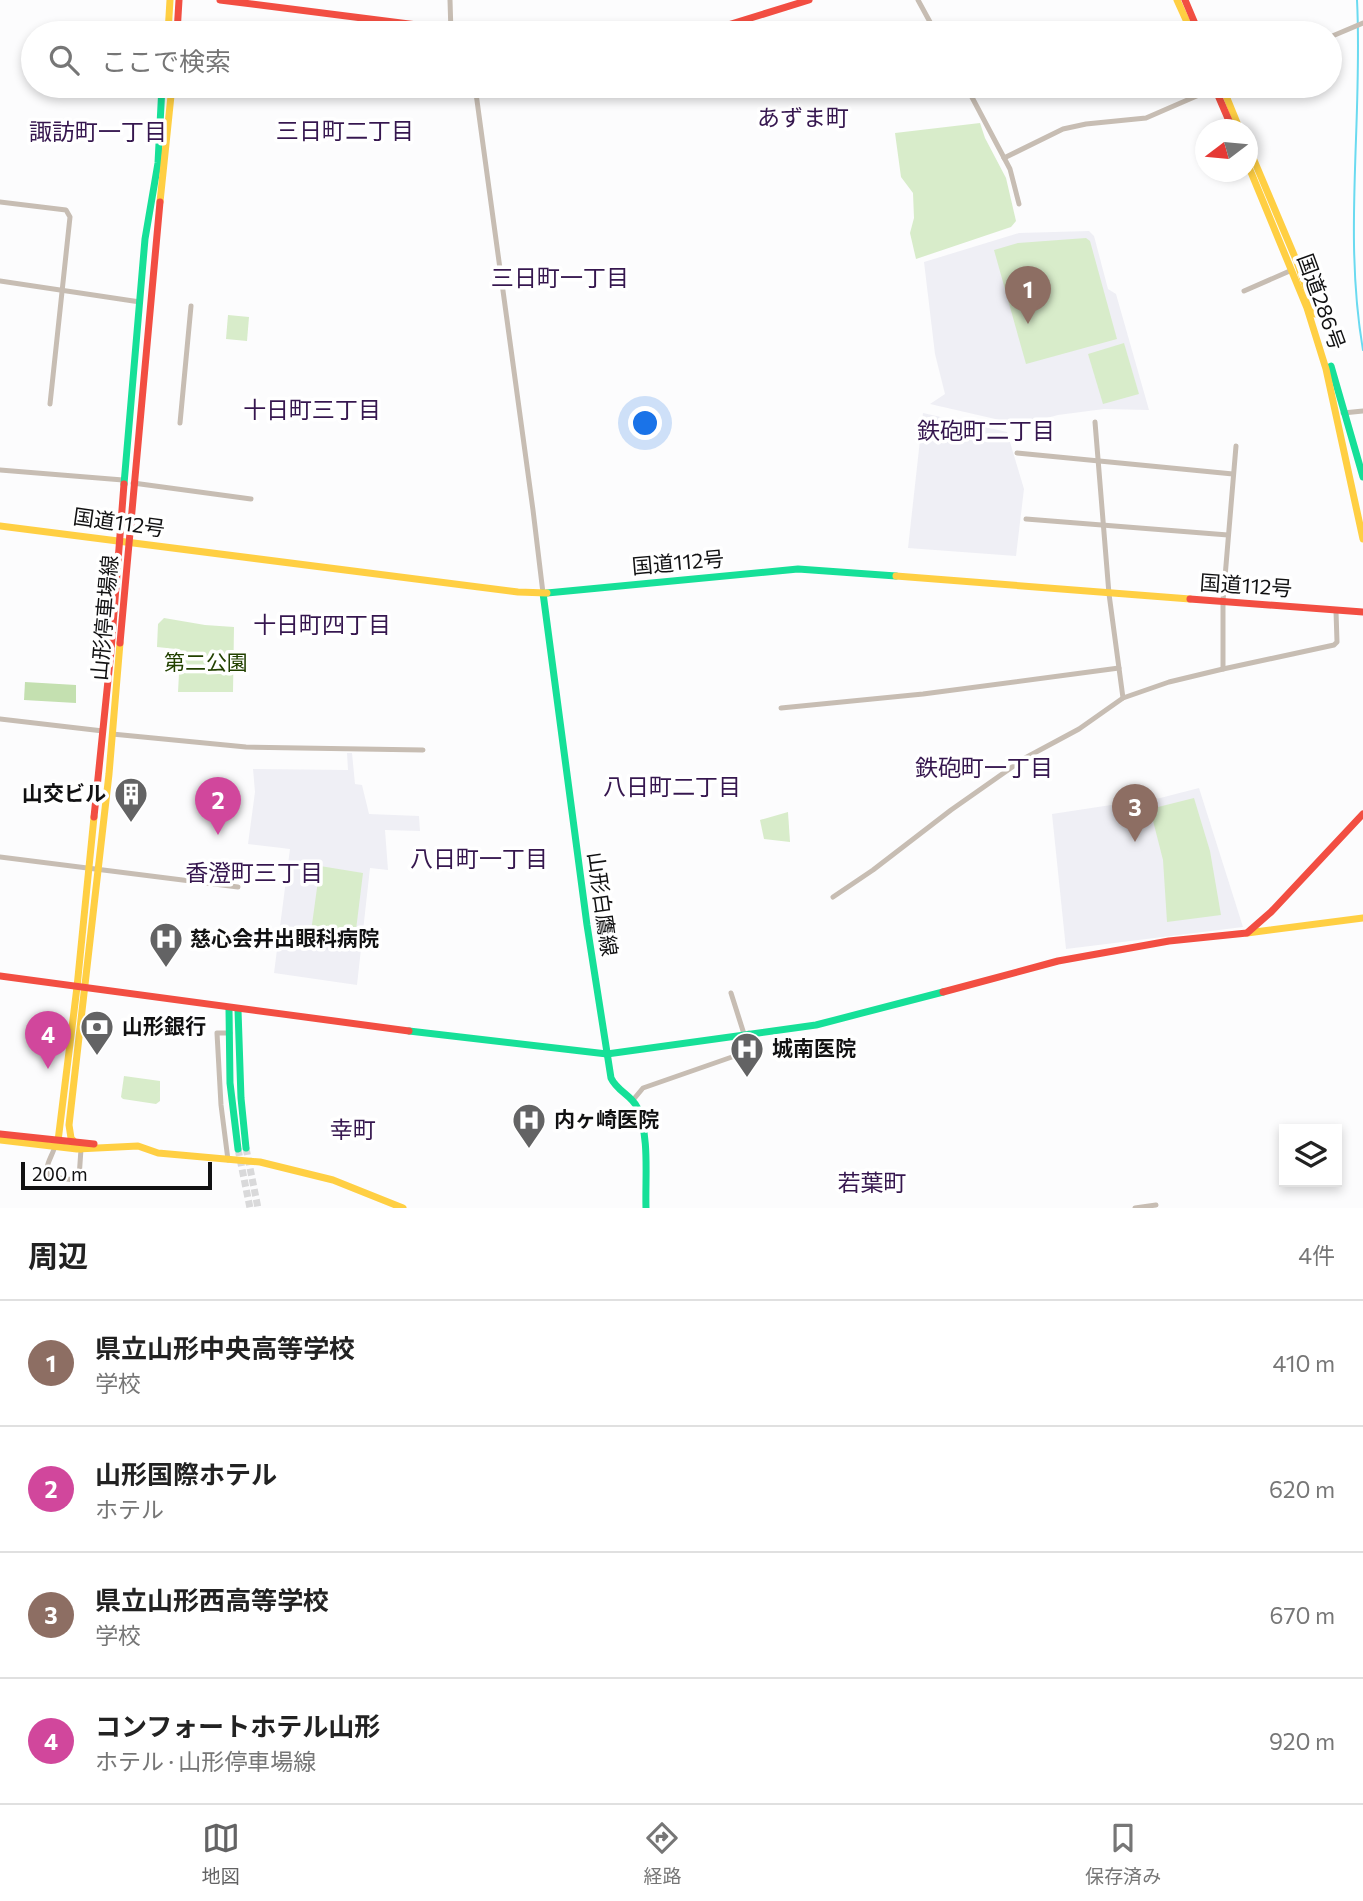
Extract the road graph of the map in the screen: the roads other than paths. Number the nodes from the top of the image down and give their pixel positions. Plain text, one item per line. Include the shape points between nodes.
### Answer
1 (170, 0) edge
2 (179, 0) edge
3 (220, 0) edge
4 (450, 0) edge
5 (809, 0) edge
6 (918, 0) edge
7 (1177, 0) edge
8 (1185, 0) edge
9 (169, 21) edge
10 (178, 21) edge
11 (376, 21) edge
12 (451, 21) edge
13 (741, 21) edge
14 (929, 21) edge
15 (1187, 21) edge
16 (1194, 21) edge
17 (1363, 23) edge
18 (1342, 32) edge
19 (161, 98) edge
20 (171, 98) edge
21 (477, 98) edge
22 (972, 98) edge
23 (1191, 98) edge
24 (1222, 98) edge
25 (1224, 98) edge
26 (1229, 119) edge
27 (1234, 119) edge
28 (1004, 158) junction
29 (1258, 170) edge
30 (1255, 182) edge
31 (0, 202) edge
32 (1019, 204) dead end
33 (1297, 262) junction
34 (1292, 270) junction
35 (0, 281) edge
36 (63, 290) junction
37 (1244, 291) dead end
38 (140, 302) junction
39 (191, 306) dead end
40 (50, 404) dead end
41 (1336, 411) junction
42 (1363, 411) edge
43 (1347, 414) junction
44 (1095, 422) dead end
45 (180, 423) dead end
46 (1236, 446) dead end
47 (1017, 453) dead end
48 (1099, 461) junction
49 (0, 470) edge
50 (1233, 474) junction
51 (1363, 477) edge
52 (123, 480) junction
53 (133, 482) junction
54 (251, 499) dead end
55 (1026, 519) dead end
56 (1103, 524) junction
57 (0, 526) edge
58 (1228, 535) junction
59 (1363, 538) edge
60 (118, 541) junction
61 (130, 542) junction
62 (542, 593) junction
63 (1109, 594) junction
64 (1223, 601) junction
65 (1336, 610) junction
66 (1363, 612) edge
67 (1119, 668) junction
68 (1223, 669) junction
69 (1123, 698) junction
70 (781, 708) dead end
71 (0, 719) edge
72 (103, 731) junction
73 (112, 734) junction
74 (423, 750) dead end
75 (1363, 814) edge
76 (0, 857) edge
77 (94, 869) junction
78 (238, 887) dead end
79 (833, 897) dead end
80 (1363, 918) edge
81 (1247, 933) junction
82 (0, 976) edge
83 (81, 987) junction
84 (731, 993) dead end
85 (229, 1009) junction
86 (239, 1010) junction
87 (230, 1033) junction
88 (746, 1033) junction
89 (607, 1054) junction
90 (634, 1100) junction
91 (0, 1134) edge
92 (0, 1140) edge
93 (57, 1144) junction
94 (79, 1146) junction
95 (228, 1160) junction
96 (1156, 1205) dead end
97 (403, 1208) edge
98 (646, 1208) edge
99 (1135, 1208) edge

1 - 9 main road
2 - 10 main road
3 - 11 main road
4 - 12 street
5 - 13 main road
6 - 14 street
7 - 15 main road
8 - 16 main road
17 - 18 street
19 - 38 main road, 山形停車場線
20 - 53 main road, 山形停車場線
21 - 62 street
22 - 28 street
23 - 28 street via 1146,118 1063,128
24 - 26 main road
25 - 27 main road
28 - 32 street
29 - 33 main road, 国道286号
30 - 34 main road, 国道286号
31 - 36 street via 66,210 70,217
33 - 34 street
33 - 43 main road, 国道286号
34 - 37 street
34 - 41 main road, 国道286号
35 - 36 street
36 - 38 street
36 - 40 street
38 - 52 main road, 山形停車場線
39 - 45 street
41 - 43 street
41 - 59 main road, 国道286号
42 - 43 street
43 - 51 main road, 国道286号
44 - 48 street
46 - 50 street
47 - 48 street
48 - 50 street
48 - 56 street
49 - 52 street
50 - 58 street
52 - 60 main road, 山形停車場線
53 - 54 street
53 - 61 main road, 山形停車場線
55 - 56 street
56 - 58 street
56 - 63 street
57 - 60 main road, 国道112号
58 - 64 street
60 - 61 main road, 国道112号
60 - 72 main road, 山形停車場線
61 - 62 main road, 国道112号
61 - 73 main road, 山形停車場線
62 - 63 main road, 国道112号 via 799,569
62 - 89 main road, 山形白鷹線
63 - 64 main road, 国道112号
63 - 67 street
64 - 65 main road, 国道112号
64 - 68 street
65 - 66 main road, 国道112号
65 - 68 street via 1334,645
67 - 69 street
67 - 70 street
68 - 69 street
69 - 79 street via 1026,758
71 - 72 street
72 - 77 main road, 山形停車場線
73 - 74 street via 246,747
73 - 77 main road, 山形停車場線
75 - 81 main road
76 - 77 street
77 - 78 street
77 - 83 main road, 山形停車場線
80 - 81 main road
81 - 88 main road via 1058,961 816,1025
82 - 83 main road
83 - 85 main road
83 - 93 main road, 山形停車場線
83 - 94 main road, 山形停車場線 via 69,1125 71,1138
84 - 88 street
85 - 86 main road
85 - 87 main road
86 - 87 main road via 242,1149 230,1083
86 - 89 main road
87 - 95 street via 217,1033
88 - 89 main road
88 - 90 street via 752,1050 643,1088
89 - 90 main road, 山形白鷹線 via 615,1087
90 - 98 main road via 641,1116
91 - 93 main road
92 - 93 main road
93 - 94 main road
93 - 94 street via 46,1172 75,1180 79,1178
94 - 95 main road via 125,1144 146,1146 158,1153
95 - 97 main road via 289,1168
96 - 99 street

